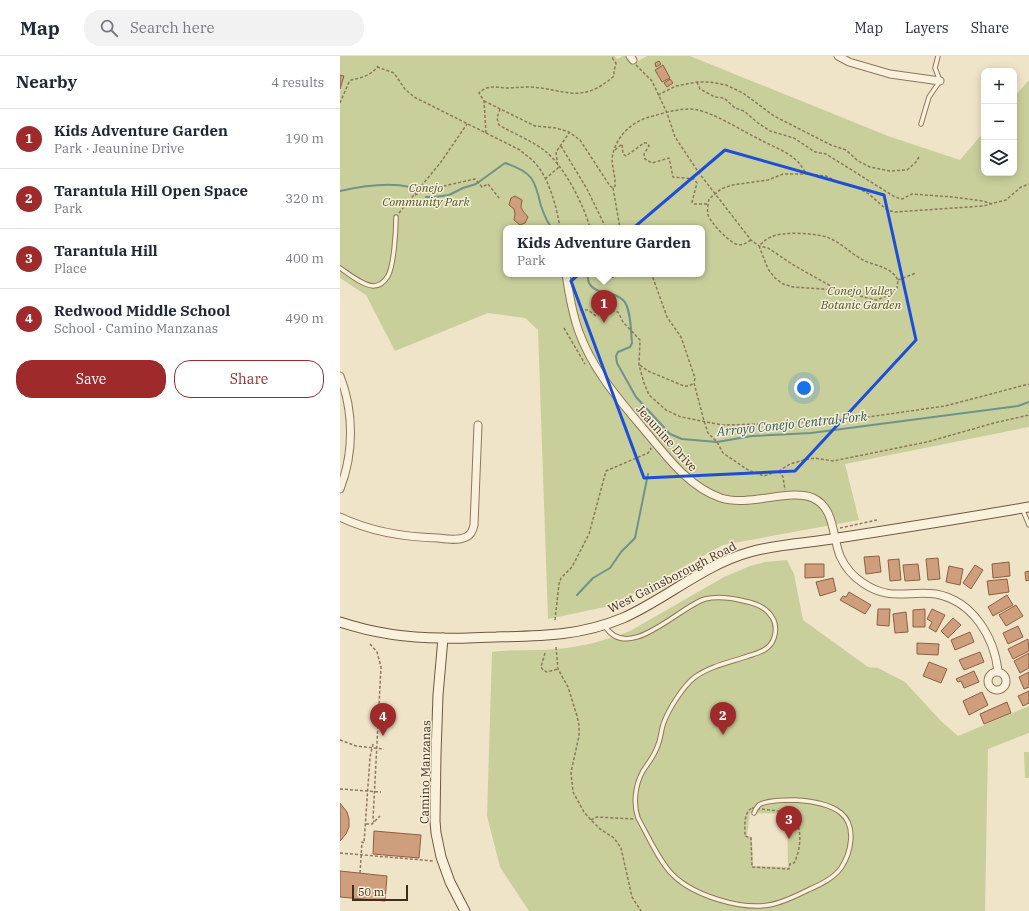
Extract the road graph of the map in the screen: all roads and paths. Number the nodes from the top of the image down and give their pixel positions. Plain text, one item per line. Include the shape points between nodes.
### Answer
1 (612, 56) edge
2 (838, 56) edge
3 (938, 56) edge
4 (632, 58) edge
5 (940, 81) junction
6 (697, 82) junction
7 (658, 95) junction
8 (484, 101) junction
9 (340, 103) edge
10 (500, 108) junction
11 (667, 113) junction
12 (467, 124) junction
13 (922, 124) dead end
14 (570, 132) junction
15 (486, 133) junction
16 (561, 146) junction
17 (614, 150) junction
18 (919, 157) dead end
19 (558, 165) junction
20 (807, 174) junction
21 (545, 179) junction
22 (1029, 184) edge
23 (613, 188) junction
24 (716, 194) junction
25 (415, 195) junction
26 (499, 198) dead end
27 (708, 204) junction
28 (992, 204) junction
29 (396, 217) joint
30 (560, 225) edge
31 (589, 225) edge
32 (605, 225) edge
33 (619, 225) edge
34 (751, 240) junction
35 (759, 246) junction
36 (340, 268) edge
37 (916, 273) dead end
38 (566, 277) edge
39 (652, 277) edge
40 (898, 280) junction
41 (838, 290) junction
42 (572, 311) junction
43 (564, 328) dead end
44 (639, 365) junction
45 (587, 367) dead end
46 (340, 376) edge
47 (694, 383) junction
48 (1029, 384) edge
49 (1029, 415) edge
50 (704, 421) junction
51 (478, 425) dead end
52 (646, 444) dead end
53 (779, 471) junction
54 (340, 490) edge
55 (785, 496) junction
56 (1026, 508) edge
57 (340, 517) edge
58 (877, 520) dead end
59 (1029, 525) edge
60 (834, 534) junction
61 (555, 620) dead end
62 (340, 622) edge
63 (604, 625) junction
64 (443, 638) junction
65 (370, 644) dead end
66 (556, 647) dead end
67 (545, 653) dead end
68 (558, 669) junction
69 (998, 671) dead end
70 (340, 740) edge
71 (373, 744) dead end
72 (371, 748) junction
73 (376, 749) junction
74 (384, 749) dead end
75 (340, 789) edge
76 (367, 792) junction
77 (374, 792) junction
78 (381, 792) dead end
79 (756, 808) junction
80 (754, 813) dead end
81 (380, 816) dead end
82 (638, 818) junction
83 (591, 820) junction
84 (374, 822) junction
85 (366, 824) junction
86 (340, 853) edge
87 (361, 855) junction
88 (441, 857) junction
89 (360, 873) dead end
90 (465, 911) edge
91 (642, 911) edge

1 - 8 path via 616,63 614,76 596,89 571,94 530,87 488,87 479,93
2 - 5 street via 849,62 890,74
3 - 5 lane via 935,68
4 - 7 path via 640,71 652,82
5 - 13 lane via 929,97
6 - 7 path via 676,86
6 - 18 path via 726,85 743,93 774,116 846,150 858,161 870,167 890,171 907,170
6 - 28 path via 700,89 724,98 770,131 794,138 815,152 830,156 895,197 902,199 912,194 953,197
7 - 11 path
8 - 10 path
8 - 15 path
9 - 12 path via 351,80 360,79 378,67 394,73 414,97
10 - 14 path via 535,126
10 - 19 path via 497,118 499,125 546,152
11 - 17 path via 645,118 628,128 621,135
11 - 20 path via 685,109 698,110 716,117 785,152 797,160
11 - 24 path via 675,137
12 - 15 path
12 - 25 path
14 - 16 path
14 - 23 path via 580,140
15 - 21 path via 520,150 534,162
16 - 19 path via 556,152
16 - 32 path via 587,189
17 - 23 path via 612,169 616,186
17 - 27 path via 622,144 623,154 626,156 647,143 649,146 644,154 645,159 652,163 668,158 673,177 694,179 697,183 692,202
19 - 21 path via 558,168
19 - 31 path via 575,192
20 - 24 path via 783,174 768,180 732,185
20 - 28 path via 826,176 842,184 856,187 869,194 887,210 895,212
21 - 30 path
22 - 28 path via 1006,200
23 - 33 path
24 - 27 path
24 - 34 path
25 - 26 path via 426,190 475,180 482,187 488,184
25 - 29 path
27 - 34 path via 711,222 727,237 737,244
29 - 36 lane via 390,268 384,282 372,286
34 - 35 path
35 - 40 path via 772,236 802,233 829,238 865,261 892,272
35 - 41 path via 768,248
35 - 41 path via 768,269 783,284
37 - 40 path
38 - 42 street, Jeaunine Drive
39 - 47 path via 667,317 681,337 695,378
40 - 41 path via 897,288 877,300
42 - 44 path via 588,310 596,316 609,310 618,312 623,322 640,340
42 - 55 street, Jeaunine Drive via 590,356 608,385 689,479 721,498 747,501
43 - 45 path
44 - 47 path via 648,372 684,386
44 - 50 path via 649,396 666,410 681,417
46 - 54 street via 346,394 351,440 348,464
47 - 50 path
48 - 50 path via 945,406 854,419 736,425
49 - 53 path via 927,442 833,461 815,458 804,460
50 - 53 path via 708,433 718,442 723,452 748,470 764,476
51 - 57 street via 474,525 466,537 412,537 370,529
52 - 61 path via 650,449 648,453 606,471 589,534 572,567 561,578
53 - 55 path via 783,477
55 - 60 street, Jeaunine Drive via 802,495 813,498 823,505 828,512
56 - 59 lane
56 - 60 street, West Gainsborough Road
58 - 60 path
60 - 63 street, West Gainsborough Road via 748,552 708,569 641,608
60 - 69 street, Jeaunine Drive via 844,564 863,584 888,594 936,594 952,599 970,610 983,626 997,661
62 - 64 street via 384,633
63 - 64 street, West Gainsborough Road via 554,635
63 - 82 lane via 612,635 633,638 652,631 696,603 721,597 748,601 764,608 774,619 774,636 767,648 701,673 683,690 664,722 658,746 637,785 635,811
64 - 88 street, Camino Manzanas via 434,806
65 - 73 path via 377,652 381,667
66 - 68 path
67 - 68 path via 541,667 543,670 547,672
68 - 83 path via 568,686 578,716 579,736 572,772 573,792
70 - 72 path
71 - 72 path
72 - 73 path
72 - 76 path
73 - 74 path
73 - 77 path
75 - 76 path
76 - 77 path
76 - 85 path
77 - 78 path
77 - 84 path
79 - 79 path via 749,810 746,816 745,836 751,838 752,867 788,869 798,853 797,822 785,811
79 - 80 lane
79 - 82 lane via 770,802 802,800 834,808 841,813 849,826 851,837 850,849 841,868 828,880 787,900 756,906 727,901 699,892 673,875
81 - 84 path
82 - 83 path via 597,817
83 - 91 path via 600,830 614,838 621,848 632,897
84 - 85 path
85 - 87 path
86 - 87 path
87 - 88 path via 434,861
87 - 89 path
88 - 90 street, Camino Manzanas

